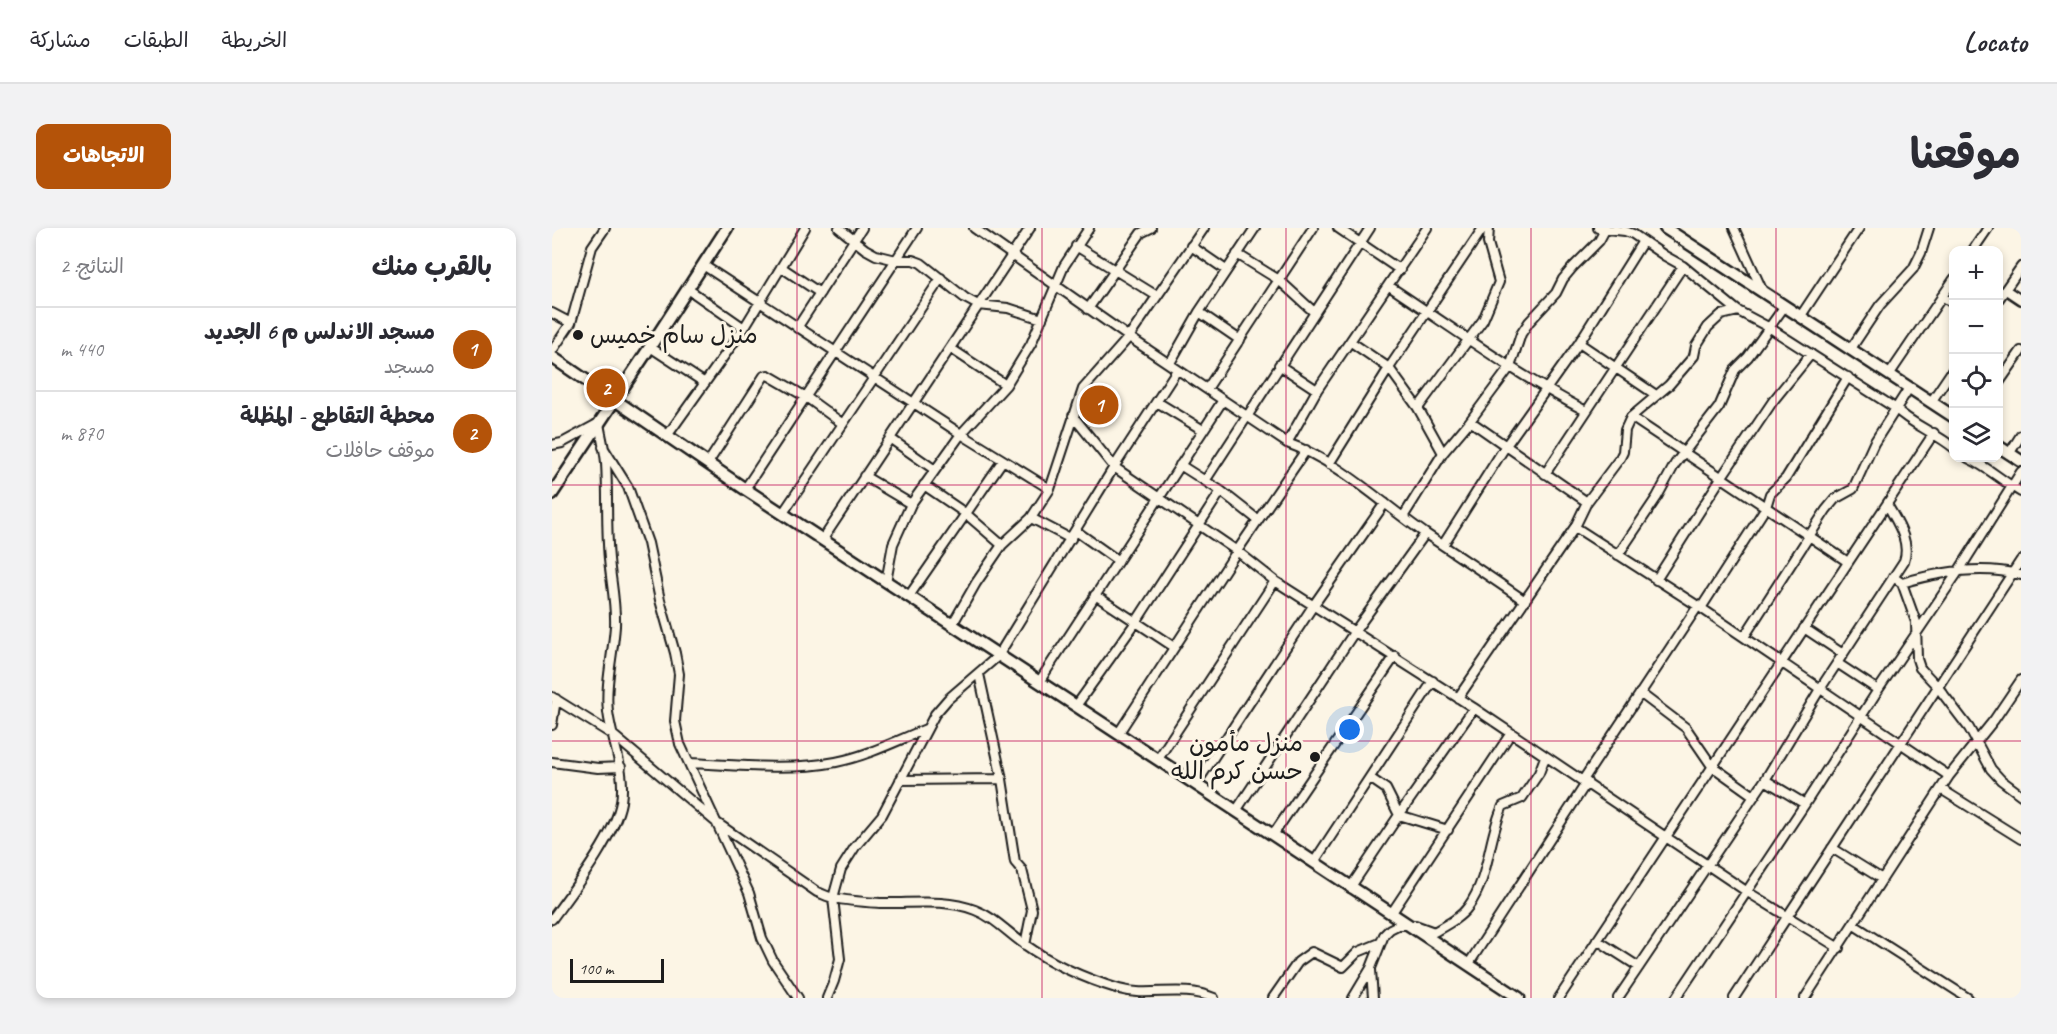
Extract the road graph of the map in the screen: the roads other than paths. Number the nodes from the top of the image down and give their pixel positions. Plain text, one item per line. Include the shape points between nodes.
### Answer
1 (727, 228) edge
2 (805, 228) edge
3 (839, 228) edge
4 (862, 228) edge
5 (917, 228) edge
6 (975, 228) edge
7 (1029, 228) edge
8 (1089, 228) edge
9 (1151, 228) edge
10 (1204, 228) edge
11 (1255, 228) edge
12 (1313, 228) edge
13 (1338, 228) edge
14 (1370, 228) edge
15 (1427, 228) edge
16 (1483, 228) edge
17 (1489, 228) edge
18 (1665, 228) edge
19 (1734, 228) edge
20 (1859, 228) edge
21 (1929, 228) edge
22 (1988, 228) edge
23 (1603, 229) edge
24 (599, 230) edge
25 (854, 240) junction
26 (1643, 241) junction
27 (1360, 243) junction
28 (1076, 246) junction
29 (1191, 246) junction
30 (1975, 246) edge
31 (1012, 254) junction
32 (1238, 254) junction
33 (896, 260) junction
34 (703, 265) junction
35 (1683, 266) junction
36 (781, 267) junction
37 (2021, 267) edge
38 (1116, 270) junction
39 (1226, 270) junction
40 (1401, 270) junction
41 (941, 278) junction
42 (1279, 280) junction
43 (1949, 285) edge
44 (1389, 286) junction
45 (1057, 287) junction
46 (688, 290) junction
47 (2006, 290) junction
48 (819, 293) junction
49 (1764, 294) junction
50 (2003, 294) edge
51 (1157, 296) junction
52 (1942, 296) junction
53 (2021, 300) edge
54 (1949, 301) edge
55 (759, 302) junction
56 (978, 305) junction
57 (1784, 307) junction
58 (1088, 309) junction
59 (1738, 311) junction
60 (1199, 312) junction
61 (1314, 312) junction
62 (1428, 312) junction
63 (552, 313) edge
64 (1800, 317) junction
65 (1042, 319) junction
66 (571, 323) junction
67 (744, 328) junction
68 (797, 328) junction
69 (1770, 328) junction
70 (1129, 337) junction
71 (1240, 339) junction
72 (1467, 339) junction
73 (1351, 342) junction
74 (1578, 343) junction
75 (650, 347) junction
76 (950, 348) junction
77 (1850, 350) junction
78 (552, 351) edge
79 (2021, 351) edge
80 (836, 353) junction
81 (1811, 354) junction
82 (552, 357) edge
83 (1170, 363) junction
84 (1279, 365) junction
85 (1510, 367) junction
86 (1615, 367) junction
87 (1389, 368) junction
88 (1178, 370) junction
89 (1949, 374) edge
90 (1889, 375) junction
91 (1848, 377) junction
92 (2003, 377) edge
93 (874, 378) junction
94 (705, 383) junction
95 (1006, 385) junction
96 (1909, 388) junction
97 (1207, 389) junction
98 (1317, 390) junction
99 (1546, 390) junction
100 (1656, 395) junction
101 (806, 397) junction
102 (614, 400) junction
103 (1223, 400) junction
104 (913, 402) junction
105 (1157, 402) junction
106 (1931, 402) junction
107 (1418, 408) junction
108 (1895, 408) junction
109 (1586, 411) junction
110 (1949, 414) edge
111 (1246, 415) junction
112 (1073, 416) junction
113 (1631, 417) junction
114 (1470, 421) junction
115 (599, 423) junction
116 (843, 424) junction
117 (1203, 430) junction
118 (1934, 433) junction
119 (961, 434) junction
120 (2021, 435) edge
121 (667, 436) junction
122 (891, 439) junction
123 (1287, 443) junction
124 (552, 445) edge
125 (1949, 445) edge
126 (603, 447) junction
127 (1505, 447) junction
128 (1306, 450) junction
129 (2003, 450) edge
130 (1683, 451) junction
131 (1443, 453) junction
132 (2009, 454) junction
133 (1003, 460) junction
134 (2021, 461) edge
135 (1977, 462) edge
136 (708, 463) junction
137 (1329, 464) junction
138 (1180, 465) junction
139 (1114, 467) junction
140 (935, 470) junction
141 (2021, 472) edge
142 (1545, 474) junction
143 (864, 476) junction
144 (1721, 478) junction
145 (1205, 481) junction
146 (924, 485) junction
147 (2011, 486) junction
148 (745, 489) junction
149 (1050, 489) junction
150 (1221, 490) junction
151 (2021, 492) edge
152 (552, 494) edge
153 (1158, 497) junction
154 (1587, 502) junction
155 (1385, 503) junction
156 (910, 504) junction
157 (1887, 504) junction
158 (1766, 507) junction
159 (783, 513) junction
160 (965, 513) junction
161 (1403, 517) junction
162 (1031, 518) junction
163 (1258, 520) junction
164 (1198, 524) junction
165 (1575, 527) junction
166 (1425, 534) junction
167 (1074, 535) junction
168 (1809, 535) junction
169 (823, 539) junction
170 (1002, 544) junction
171 (1443, 545) junction
172 (1237, 551) junction
173 (1618, 555) junction
174 (1117, 560) junction
175 (2021, 560) edge
176 (1848, 562) junction
177 (1958, 572) junction
178 (2012, 573) junction
179 (2021, 575) edge
180 (1893, 577) junction
181 (1656, 580) junction
182 (1275, 581) junction
183 (886, 582) junction
184 (1902, 583) junction
185 (1095, 595) junction
186 (909, 596) junction
187 (1525, 601) junction
188 (1314, 606) junction
189 (1700, 607) junction
190 (1136, 622) junction
191 (952, 625) junction
192 (1804, 628) junction
193 (1355, 631) junction
194 (1917, 632) junction
195 (1744, 637) junction
196 (1174, 647) junction
197 (1843, 654) junction
198 (998, 656) junction
199 (1395, 656) junction
200 (1781, 663) junction
201 (1837, 663) junction
202 (979, 674) junction
203 (2021, 680) edge
204 (1433, 681) junction
205 (1039, 682) junction
206 (1937, 686) junction
207 (1820, 689) junction
208 (1878, 690) junction
209 (1640, 693) junction
210 (554, 698) edge
211 (1458, 698) junction
212 (1076, 706) junction
213 (1474, 708) junction
214 (1861, 716) junction
215 (552, 725) edge
216 (926, 729) junction
217 (1118, 734) junction
218 (1511, 734) junction
219 (614, 735) junction
220 (1977, 742) junction
221 (1901, 743) junction
222 (1545, 757) junction
223 (1158, 759) junction
224 (552, 762) edge
225 (689, 763) junction
226 (1712, 766) junction
227 (621, 767) junction
228 (1949, 776) junction
229 (1370, 778) junction
230 (1002, 779) junction
231 (900, 780) junction
232 (1765, 780) junction
233 (1585, 781) junction
234 (1196, 784) junction
235 (1941, 789) junction
236 (2021, 795) edge
237 (1754, 796) junction
238 (1805, 804) junction
239 (1236, 811) junction
240 (1399, 815) junction
241 (717, 823) junction
242 (1448, 830) junction
243 (1273, 835) junction
244 (1666, 838) junction
245 (2021, 839) edge
246 (1832, 848) junction
247 (1314, 862) junction
248 (1707, 865) junction
249 (1882, 879) junction
250 (1350, 888) junction
251 (1746, 891) junction
252 (833, 898) junction
253 (554, 914) edge
254 (1787, 916) junction
255 (1399, 920) junction
256 (1854, 925) junction
257 (1597, 940) junction
258 (1380, 943) junction
259 (1025, 945) junction
260 (1839, 948) junction
261 (1468, 965) junction
262 (1639, 967) junction
263 (1371, 968) junction
264 (798, 998) edge
265 (826, 998) edge
266 (1214, 998) edge
267 (1273, 998) edge
268 (1353, 998) edge
269 (1373, 998) edge
270 (1519, 998) edge
271 (1559, 998) edge
272 (1618, 998) edge
273 (1676, 998) edge
274 (1734, 998) edge
275 (1805, 998) edge
276 (1968, 998) edge

1 - 34 street
2 - 36 street
3 - 25 street
4 - 25 street
5 - 33 street
6 - 31 street
7 - 31 street
8 - 28 street
9 - 38 street via 1142,233
10 - 29 street
11 - 32 street
12 - 42 street
13 - 27 street
14 - 27 street
15 - 40 street
16 - 62 street
17 - 72 street via 1488,243 1499,282 1483,320
18 - 49 street
19 - 49 street
20 - 64 street
21 - 77 street via 1913,269 1880,305
22 - 30 street
23 - 26 street via 1628,231
23 - 85 street via 1599,241 1573,267 1521,334
24 - 66 street
25 - 33 street via 876,255
25 - 48 street
26 - 35 street
26 - 74 street
27 - 40 street
27 - 61 street
28 - 38 street
28 - 45 street
29 - 39 street
29 - 51 street
31 - 45 street
31 - 56 street
32 - 39 street
32 - 42 street
33 - 41 street via 921,263
33 - 80 street
34 - 46 street
34 - 55 street
35 - 59 street
35 - 86 street
36 - 48 street
36 - 55 street
37 - 47 street
38 - 51 street
38 - 58 street
39 - 60 street
40 - 44 street
41 - 56 street
41 - 93 street
42 - 61 street
42 - 71 street
43 - 52 street
44 - 62 street
44 - 73 street
45 - 58 street
45 - 65 street
46 - 67 street
46 - 75 street
47 - 50 street
47 - 53 street
48 - 68 street
49 - 57 street
51 - 70 street
52 - 54 street
52 - 90 street
55 - 67 street
55 - 68 street
56 - 65 street via 1008,308
56 - 76 street
57 - 64 street
57 - 69 street
58 - 70 street
59 - 69 street
59 - 100 street via 1721,315 1708,327 1694,356
60 - 71 street
60 - 83 street
61 - 84 street
62 - 72 street
62 - 87 street
63 - 66 street
64 - 77 street
65 - 95 street
66 - 78 street
67 - 94 street
68 - 80 street
69 - 81 street
69 - 130 street via 1740,363 1719,407
70 - 83 street
70 - 112 street via 1083,388
71 - 97 street
72 - 85 street
72 - 107 street
73 - 87 street
73 - 98 street
74 - 86 street
74 - 99 street
75 - 94 street
75 - 102 street
76 - 95 street
76 - 104 street
77 - 90 street
79 - 92 street
80 - 93 street
80 - 101 street
81 - 91 street
81 - 144 street via 1773,401
82 - 102 street
83 - 88 street
84 - 98 street
84 - 111 street
85 - 99 street
85 - 114 street
86 - 100 street
86 - 109 street
87 - 107 street
87 - 137 street
88 - 97 street
88 - 105 street
89 - 106 street
90 - 96 street
91 - 108 street
91 - 158 street via 1786,478 1770,494
93 - 104 street
93 - 116 street
94 - 121 street
95 - 119 street
96 - 106 street
96 - 108 street
97 - 103 street
98 - 123 street
99 - 109 street
99 - 127 street
100 - 113 street
101 - 116 street
101 - 136 street via 764,376
101 - 148 street
102 - 115 street
102 - 121 street
103 - 111 street
103 - 117 street
104 - 119 street
104 - 122 street
105 - 117 street
105 - 139 street
106 - 110 street
107 - 131 street
108 - 118 street via 1910,422
108 - 168 street via 1853,489 1831,502
109 - 142 street
111 - 123 street
111 - 145 street
112 - 139 street
112 - 149 street
113 - 130 street
113 - 154 street via 1620,458
114 - 127 street
114 - 131 street
115 - 124 street
115 - 126 street
115 - 152 street
116 - 159 street
117 - 138 street
118 - 125 street
118 - 157 street
119 - 133 street
119 - 140 street
120 - 132 street
121 - 136 street
122 - 140 street
122 - 143 street
123 - 128 street
126 - 219 street via 615,599 608,682 608,712
126 - 225 street via 628,487 648,543 679,674 675,721
127 - 142 street
127 - 171 street
128 - 137 street
128 - 163 street
129 - 132 street
130 - 144 street
130 - 173 street
131 - 161 street
132 - 134 street
133 - 149 street
133 - 160 street
135 - 147 street
136 - 148 street
137 - 155 street
138 - 145 street
138 - 153 street
139 - 153 street
139 - 167 street
140 - 146 street
141 - 147 street
142 - 154 street
143 - 156 street
143 - 169 street
144 - 158 street
144 - 181 street
145 - 150 street
146 - 156 street
146 - 160 street
147 - 151 street
147 - 177 street
148 - 159 street
149 - 162 street
150 - 163 street
150 - 164 street
153 - 164 street
153 - 174 street
154 - 165 street
155 - 161 street
155 - 188 street
156 - 183 street via 893,544
157 - 176 street
157 - 180 street via 1907,550 1905,561
158 - 168 street
158 - 189 street
159 - 169 street
160 - 170 street
160 - 186 street
161 - 166 street
162 - 167 street
162 - 170 street
163 - 172 street
164 - 172 street
164 - 190 street
165 - 173 street
165 - 187 street
166 - 171 street
166 - 193 street
167 - 174 street
167 - 198 street
168 - 176 street
168 - 195 street
169 - 183 street
170 - 191 street
171 - 187 street
172 - 182 street
172 - 196 street
173 - 181 street
174 - 185 street
175 - 178 street
176 - 192 street
177 - 178 street
177 - 184 street
177 - 194 street
178 - 179 street
178 - 206 street
180 - 184 street
180 - 197 street
181 - 189 street
182 - 188 street
182 - 223 street
183 - 186 street
184 - 194 street
185 - 190 street
185 - 205 street
186 - 191 street
187 - 211 street
188 - 193 street
188 - 234 street
189 - 195 street
189 - 209 street
190 - 196 street
190 - 212 street
191 - 198 street
192 - 197 street
192 - 200 street
193 - 199 street
193 - 239 street
194 - 206 street via 1920,668
194 - 208 street
195 - 200 street
196 - 217 street
197 - 201 street
198 - 202 street
198 - 205 street
199 - 204 street
199 - 243 street
200 - 207 street
200 - 226 street
201 - 207 street
201 - 208 street
202 - 216 street via 948,699
202 - 230 street
203 - 220 street
204 - 211 street
204 - 229 street
205 - 212 street
206 - 220 street
206 - 221 street
207 - 214 street
207 - 232 street
208 - 214 street
209 - 226 street via 1686,728
209 - 233 street
210 - 215 street
210 - 219 street
211 - 213 street
212 - 217 street
213 - 218 street
213 - 240 street
214 - 221 street
214 - 238 street
216 - 225 street via 864,755 809,767
216 - 231 street
217 - 223 street
218 - 222 street
218 - 242 street
219 - 227 street
219 - 241 street
220 - 228 street
220 - 236 street via 1991,769
221 - 228 street
221 - 246 street
222 - 233 street
222 - 255 street via 1522,798 1503,806 1479,888 1469,906 1434,932
223 - 234 street
224 - 227 street
225 - 241 street
226 - 237 street
226 - 244 street
227 - 253 street via 621,802 612,829 572,893
228 - 235 street
229 - 240 street via 1386,789
229 - 247 street
230 - 231 street
230 - 259 street via 1015,862 1022,870 1032,910
231 - 252 street via 882,815 841,869
232 - 237 street
232 - 238 street
233 - 244 street
233 - 261 street
234 - 239 street
235 - 245 street
235 - 249 street
237 - 248 street
238 - 251 street
239 - 243 street
240 - 242 street
240 - 250 street
241 - 252 street via 808,888
241 - 264 street via 749,893 762,938
242 - 255 street
243 - 247 street
244 - 248 street
244 - 257 street
246 - 249 street
246 - 254 street
247 - 250 street
248 - 251 street
248 - 262 street
249 - 256 street
250 - 255 street
251 - 254 street
251 - 273 street
252 - 259 street via 959,905 986,916
252 - 265 street via 840,959
254 - 260 street
254 - 274 street
255 - 258 street via 1398,926 1390,929
255 - 261 street
256 - 260 street
256 - 276 street
257 - 262 street
257 - 271 street
258 - 263 street
258 - 267 street via 1358,952 1343,967 1312,952 1298,962
259 - 266 street via 1083,976 1123,990 1196,992
260 - 275 street
261 - 270 street
262 - 272 street
263 - 268 street
263 - 269 street

